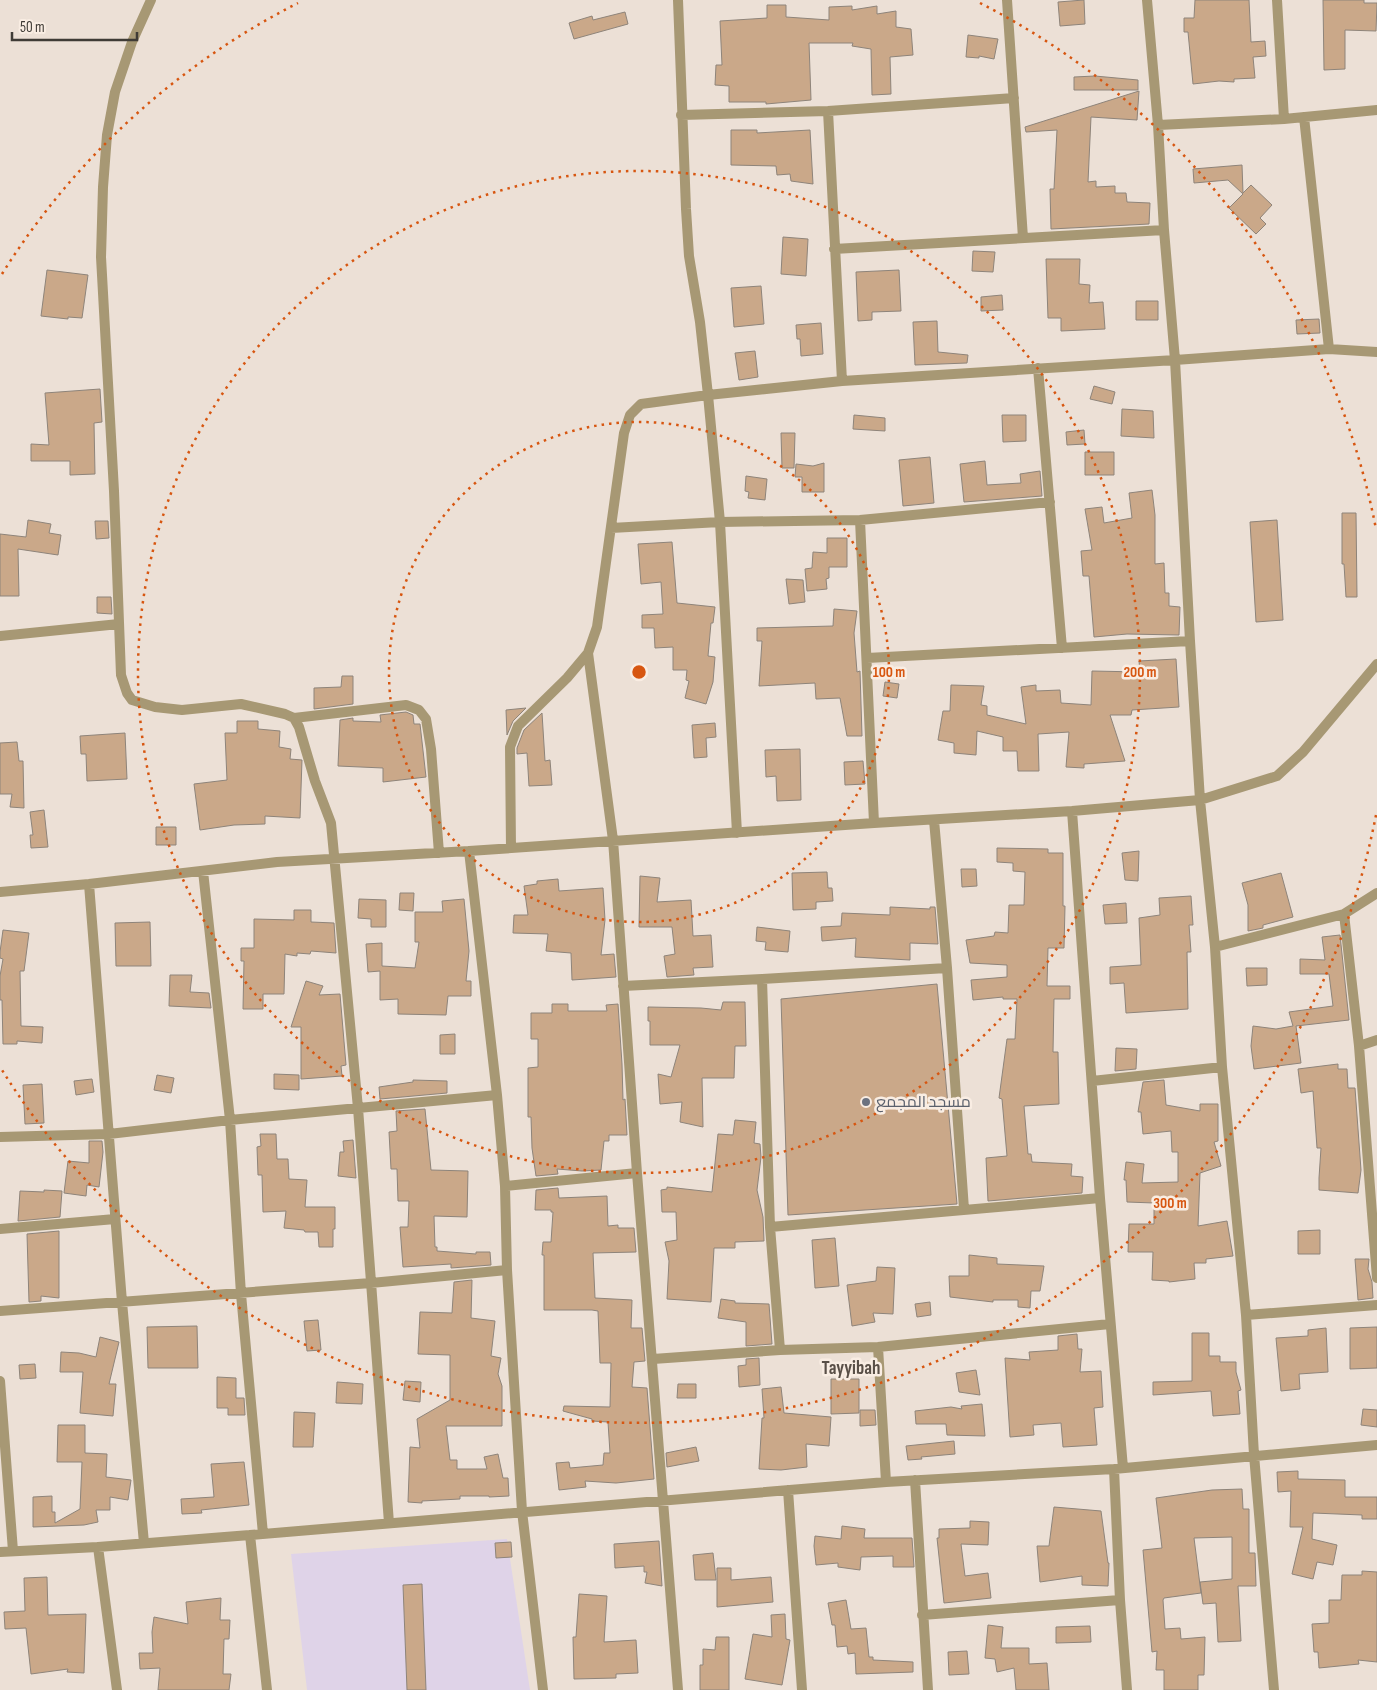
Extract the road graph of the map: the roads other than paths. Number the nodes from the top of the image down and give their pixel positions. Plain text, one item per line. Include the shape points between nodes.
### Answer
1 (151, 0) edge
2 (678, 0) edge
3 (1007, 0) edge
4 (1147, 0) edge
5 (1277, 0) edge
6 (1014, 98) junction
7 (1377, 110) edge
8 (828, 111) junction
9 (681, 115) junction
10 (1304, 117) junction
11 (1284, 119) junction
12 (1158, 124) junction
13 (1164, 230) junction
14 (1023, 238) junction
15 (834, 249) junction
16 (1329, 349) junction
17 (1377, 352) edge
18 (1176, 360) junction
19 (1038, 368) junction
20 (842, 381) junction
21 (708, 395) junction
22 (1050, 502) junction
23 (860, 520) junction
24 (720, 522) junction
25 (611, 528) junction
26 (119, 624) junction
27 (0, 636) edge
28 (1190, 641) junction
29 (1062, 648) junction
30 (588, 653) junction
31 (867, 658) junction
32 (1377, 664) edge
33 (294, 718) junction
34 (1200, 800) junction
35 (1072, 811) junction
36 (934, 820) junction
37 (874, 823) junction
38 (736, 833) junction
39 (613, 840) junction
40 (511, 848) junction
41 (469, 851) junction
42 (439, 853) junction
43 (334, 859) junction
44 (203, 871) junction
45 (88, 884) junction
46 (0, 892) edge
47 (1377, 893) edge
48 (1344, 914) junction
49 (1215, 947) junction
50 (947, 968) junction
51 (762, 979) junction
52 (623, 986) junction
53 (1377, 1040) edge
54 (1359, 1046) junction
55 (1222, 1067) junction
56 (1092, 1081) junction
57 (497, 1095) junction
58 (358, 1108) junction
59 (230, 1120) junction
60 (108, 1134) junction
61 (0, 1137) edge
62 (637, 1173) junction
63 (1373, 1174) edge
64 (505, 1186) junction
65 (1100, 1198) junction
66 (964, 1209) junction
67 (115, 1219) junction
68 (770, 1227) junction
69 (0, 1229) edge
70 (507, 1270) junction
71 (1377, 1278) edge
72 (371, 1283) junction
73 (241, 1294) junction
74 (122, 1302) junction
75 (1377, 1305) edge
76 (0, 1311) edge
77 (1246, 1315) junction
78 (1110, 1324) junction
79 (878, 1347) junction
80 (780, 1350) junction
81 (653, 1359) junction
82 (0, 1381) edge
83 (1377, 1445) edge
84 (1254, 1455) junction
85 (1119, 1469) junction
86 (915, 1480) junction
87 (886, 1482) junction
88 (788, 1490) junction
89 (664, 1500) junction
90 (522, 1511) junction
91 (389, 1523) junction
92 (263, 1534) junction
93 (250, 1535) junction
94 (144, 1543) junction
95 (98, 1547) junction
96 (13, 1551) junction
97 (0, 1552) edge
98 (1120, 1600) junction
99 (922, 1615) junction
100 (117, 1690) edge
101 (267, 1690) edge
102 (543, 1690) edge
103 (678, 1690) edge
104 (802, 1690) edge
105 (928, 1690) edge
106 (1127, 1690) edge
107 (1274, 1690) edge

1 - 26 street via 115,92 107,135 103,187 101,257
2 - 9 street
3 - 6 street
4 - 12 street
5 - 11 street
6 - 8 street
6 - 14 street
7 - 10 street
8 - 9 street
8 - 15 street
9 - 21 street via 689,256
10 - 11 street
10 - 16 street
11 - 12 street
12 - 13 street
13 - 14 street
13 - 18 street
14 - 15 street
15 - 20 street
16 - 17 street
16 - 18 street
18 - 19 street
18 - 28 street
19 - 20 street
19 - 22 street
20 - 21 street
21 - 24 street
21 - 25 street via 641,404 630,416 624,433
22 - 23 street
22 - 29 street
23 - 24 street
23 - 31 street
24 - 25 street
24 - 38 street
25 - 30 street via 597,627
26 - 27 street
26 - 33 street via 121,675 132,700 154,707 182,710 241,704
28 - 29 street
28 - 34 street
29 - 31 street
30 - 39 street
30 - 40 street via 518,726 510,747
31 - 37 street
32 - 34 street via 1303,752 1277,776
33 - 42 street via 406,706 419,710 426,718 432,749
33 - 43 street via 331,823
34 - 35 street
34 - 49 street
35 - 36 street
35 - 56 street
36 - 37 street
36 - 50 street
37 - 38 street
38 - 39 street
39 - 40 street
39 - 52 street
40 - 41 street
41 - 42 street
41 - 57 street
42 - 43 street
43 - 44 street
43 - 58 street
44 - 45 street
44 - 59 street
45 - 46 street
45 - 60 street
47 - 48 street
48 - 49 street
48 - 54 street
49 - 55 street
50 - 51 street
50 - 66 street
51 - 52 street
51 - 68 street
52 - 62 street
53 - 54 street
54 - 63 street
55 - 56 street
55 - 77 street
56 - 65 street
57 - 58 street
57 - 64 street
58 - 59 street
58 - 72 street
59 - 60 street
59 - 73 street
60 - 61 street
60 - 67 street
62 - 64 street
62 - 81 street
63 - 71 street
64 - 70 street
65 - 66 street
65 - 78 street
66 - 68 street
67 - 69 street
67 - 74 street
68 - 80 street
70 - 72 street
70 - 90 street
72 - 73 street
72 - 91 street
73 - 74 street
73 - 92 street
74 - 76 street
74 - 94 street
75 - 77 street
77 - 84 street
78 - 79 street
78 - 85 street
79 - 80 street
79 - 87 street
80 - 81 street
81 - 89 street
82 - 96 street
83 - 84 street
84 - 85 street
84 - 107 street
85 - 86 street
85 - 98 street
86 - 87 street
86 - 99 street
87 - 88 street
88 - 89 street
88 - 104 street
89 - 90 street
89 - 103 street
90 - 91 street
90 - 102 street
91 - 92 street
92 - 93 street
93 - 94 street
93 - 101 street
94 - 95 street
95 - 96 street
95 - 100 street
96 - 97 street
98 - 99 street
98 - 106 street
99 - 105 street

